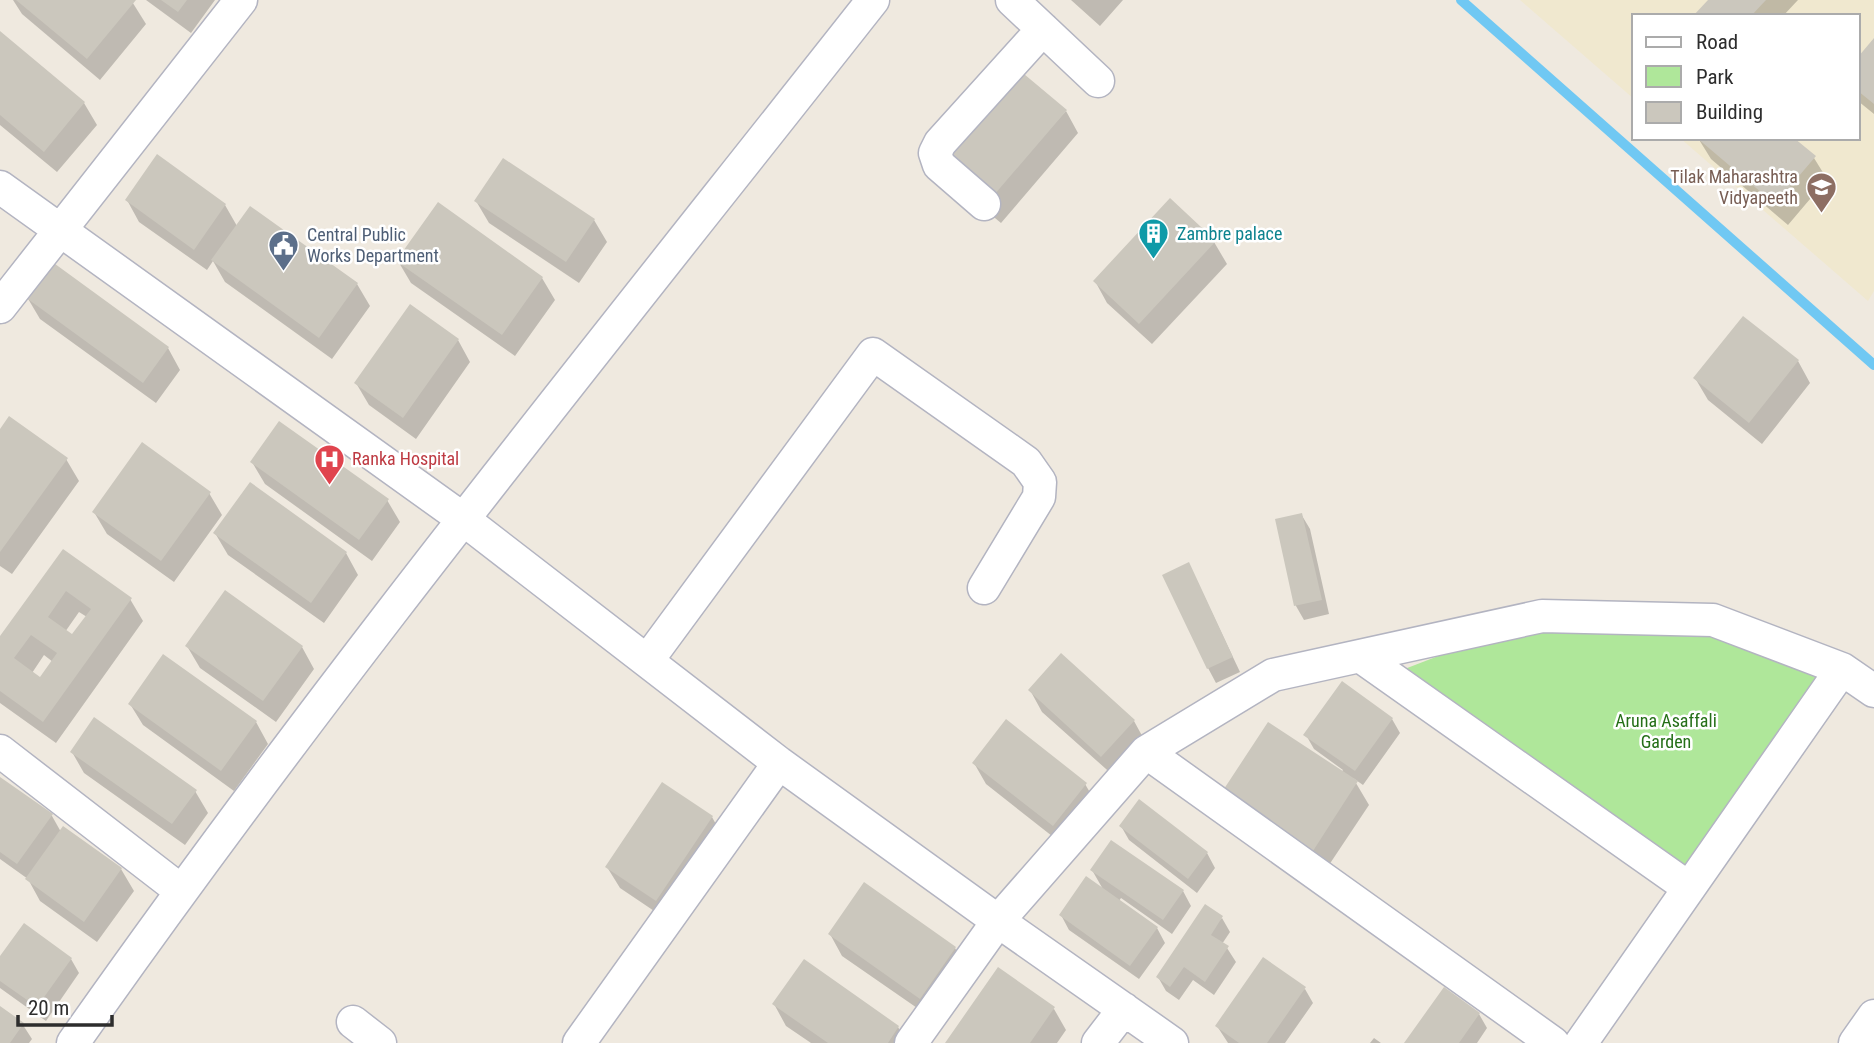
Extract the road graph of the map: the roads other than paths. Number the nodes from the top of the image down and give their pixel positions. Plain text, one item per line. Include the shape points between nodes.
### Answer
1 (240, 0) edge
2 (873, 0) edge
3 (1012, 0) edge
4 (1043, 30) junction
5 (1098, 80) dead end
6 (0, 187) edge
7 (984, 204) dead end
8 (60, 230) junction
9 (0, 307) edge
10 (463, 519) junction
11 (984, 588) dead end
12 (1360, 656) junction
13 (647, 661) junction
14 (1842, 668) junction
15 (1874, 691) edge
16 (0, 751) edge
17 (1146, 752) junction
18 (779, 763) junction
19 (1689, 888) junction
20 (180, 890) junction
21 (998, 921) junction
22 (1124, 1009) junction
23 (1874, 1016) edge
24 (353, 1022) dead end
25 (73, 1043) edge
26 (380, 1043) edge
27 (579, 1043) edge
28 (911, 1043) edge
29 (1098, 1043) edge
30 (1172, 1043) edge
31 (1553, 1043) edge
32 (1581, 1043) edge
33 (1855, 1043) edge

1 - 8 street
2 - 10 street
3 - 4 street
4 - 5 street
4 - 7 street via 935,153 939,165
6 - 8 street
8 - 9 street
8 - 10 street
10 - 13 street
10 - 20 street
11 - 13 street via 1039,497 1040,482 1026,462 873,354
12 - 14 street via 1542,616 1713,620
12 - 17 street via 1273,674
12 - 19 street
13 - 18 street
14 - 15 street
14 - 19 street
16 - 20 street
17 - 21 street
17 - 31 street
18 - 21 street
18 - 27 street
19 - 32 street
20 - 25 street
21 - 22 street
21 - 28 street
22 - 29 street
22 - 30 street
23 - 33 street
24 - 26 street

